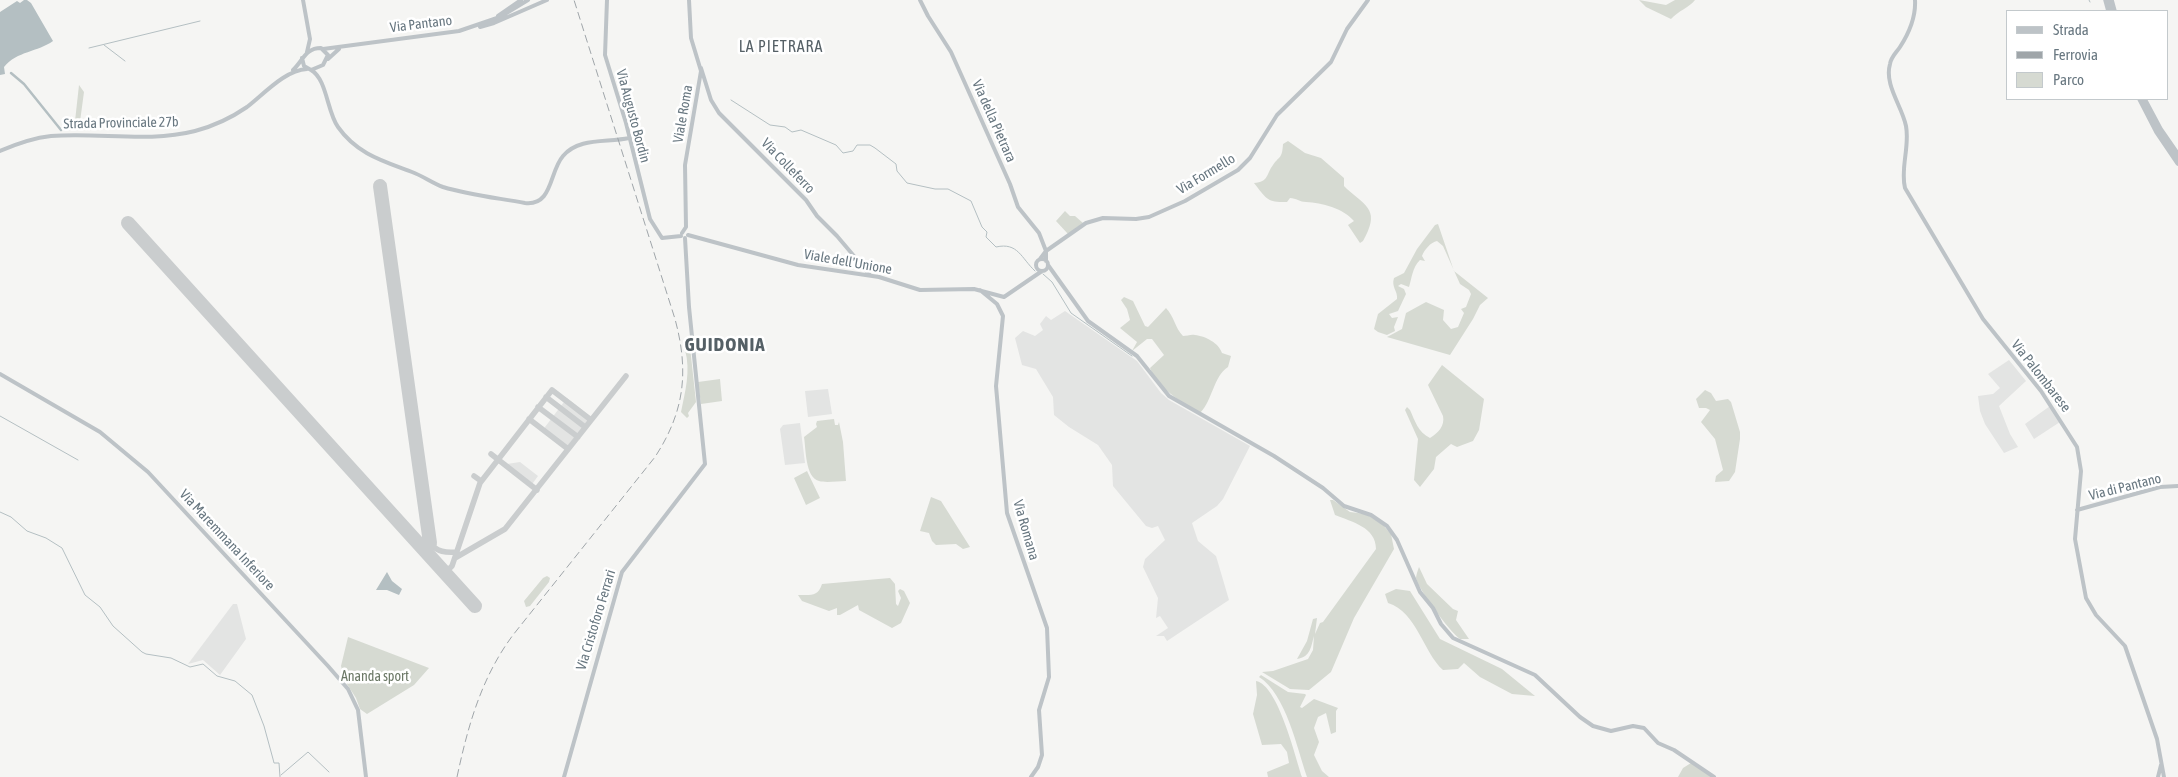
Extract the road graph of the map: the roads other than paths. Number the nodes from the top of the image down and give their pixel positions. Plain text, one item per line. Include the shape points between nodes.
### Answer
1 (303, 0) edge
2 (521, 0) edge
3 (528, 0) edge
4 (547, 0) edge
5 (608, 0) edge
6 (689, 0) edge
7 (920, 0) edge
8 (1368, 0) edge
9 (1915, 0) edge
10 (486, 23) junction
11 (470, 28) junction
12 (310, 40) junction
13 (341, 47) junction
14 (321, 48) junction
15 (307, 52) junction
16 (302, 58) junction
17 (327, 60) junction
18 (323, 65) junction
19 (701, 68) junction
20 (309, 70) junction
21 (289, 75) junction
22 (320, 79) junction
23 (2141, 100) edge
24 (2145, 100) edge
25 (629, 138) junction
26 (0, 151) edge
27 (2178, 155) edge
28 (2178, 163) edge
29 (659, 235) joint
30 (683, 235) junction
31 (1046, 251) junction
32 (1040, 259) junction
33 (1047, 263) junction
34 (1036, 267) junction
35 (1043, 271) junction
36 (1034, 275) junction
37 (1054, 275) junction
38 (870, 276) junction
39 (980, 290) junction
40 (0, 374) edge
41 (705, 464) joint
42 (2178, 486) edge
43 (2077, 510) junction
44 (2161, 765) junction
45 (366, 777) edge
46 (564, 777) edge
47 (1031, 777) edge
48 (1714, 777) edge
49 (2158, 777) edge
50 (2164, 777) edge

1 - 12 main road
2 - 10 main road
3 - 10 main road, Via Pantano
4 - 11 main road via 494,23
5 - 25 main road, Via Augusto Bordin via 605,54
6 - 19 main road, Viale Roma via 690,36
7 - 31 main road, Via della Pietrara via 951,52 1017,205 1037,229
8 - 31 main road, Via Formello via 1346,32 1332,62 1278,114 1250,158 1238,170 1147,218 1108,218 1087,222
9 - 43 main road, Via Palombarese via 1913,19 1891,60 1889,71 1907,130 1905,187 1982,319 2041,391 2074,442 2082,469
10 - 11 main road, Via Pantano
11 - 13 main road, Via Pantano
12 - 14 main road
12 - 15 main road
13 - 14 main road, Via Pantano
13 - 17 main road
14 - 15 main road
14 - 17 main road via 328,55
15 - 16 main road
16 - 20 main road
16 - 21 main road
17 - 18 main road
18 - 20 main road
18 - 22 main road
19 - 30 main road, Viale Roma via 685,165 686,227
19 - 38 main road, Via Colleferro via 718,112 806,200
20 - 21 main road
20 - 22 main road
21 - 26 main road, Strada Provinciale 27b via 236,113 195,131 157,136 51,136
22 - 25 main road via 337,126 368,155 452,189 525,203 535,203 545,196 557,164 570,150 583,143
23 - 28 highway
24 - 27 highway
25 - 29 main road, Via Augusto Bordin via 650,219
29 - 30 main road, Viale dell'Unione via 664,238
30 - 38 main road, Viale dell'Unione via 798,265
30 - 41 main road, Viale Roma
31 - 32 main road, Via Formello
31 - 33 main road
32 - 33 main road
32 - 34 main road, Via Formello
33 - 35 main road
33 - 37 main road
34 - 35 main road
34 - 36 main road, Via Formello
35 - 36 main road
35 - 37 main road
36 - 39 main road, Viale dell'Unione via 1005,297
37 - 48 main road via 1088,321 1138,358 1169,396 1274,456 1344,506 1372,515 1387,526 1397,540 1419,590 1452,637 1536,676 1594,726 1610,731 1642,727 1658,743
38 - 39 main road, Viale dell'Unione via 922,290
39 - 47 main road, Via Romana via 996,302 1003,316 996,388 1006,508 1046,620 1049,677 1039,709 1042,757
40 - 45 main road, Via Maremmana Inferiore via 84,422 125,451 156,480 328,666 348,689 360,716
41 - 46 main road, Via Cristoforo Ferrari via 621,573
42 - 43 main road, Via di Pantano via 2160,487
43 - 44 main road, Via Palombarese via 2075,545 2087,600 2100,620 2125,645 2157,739
44 - 49 main road
44 - 50 main road, Via Palombarese

